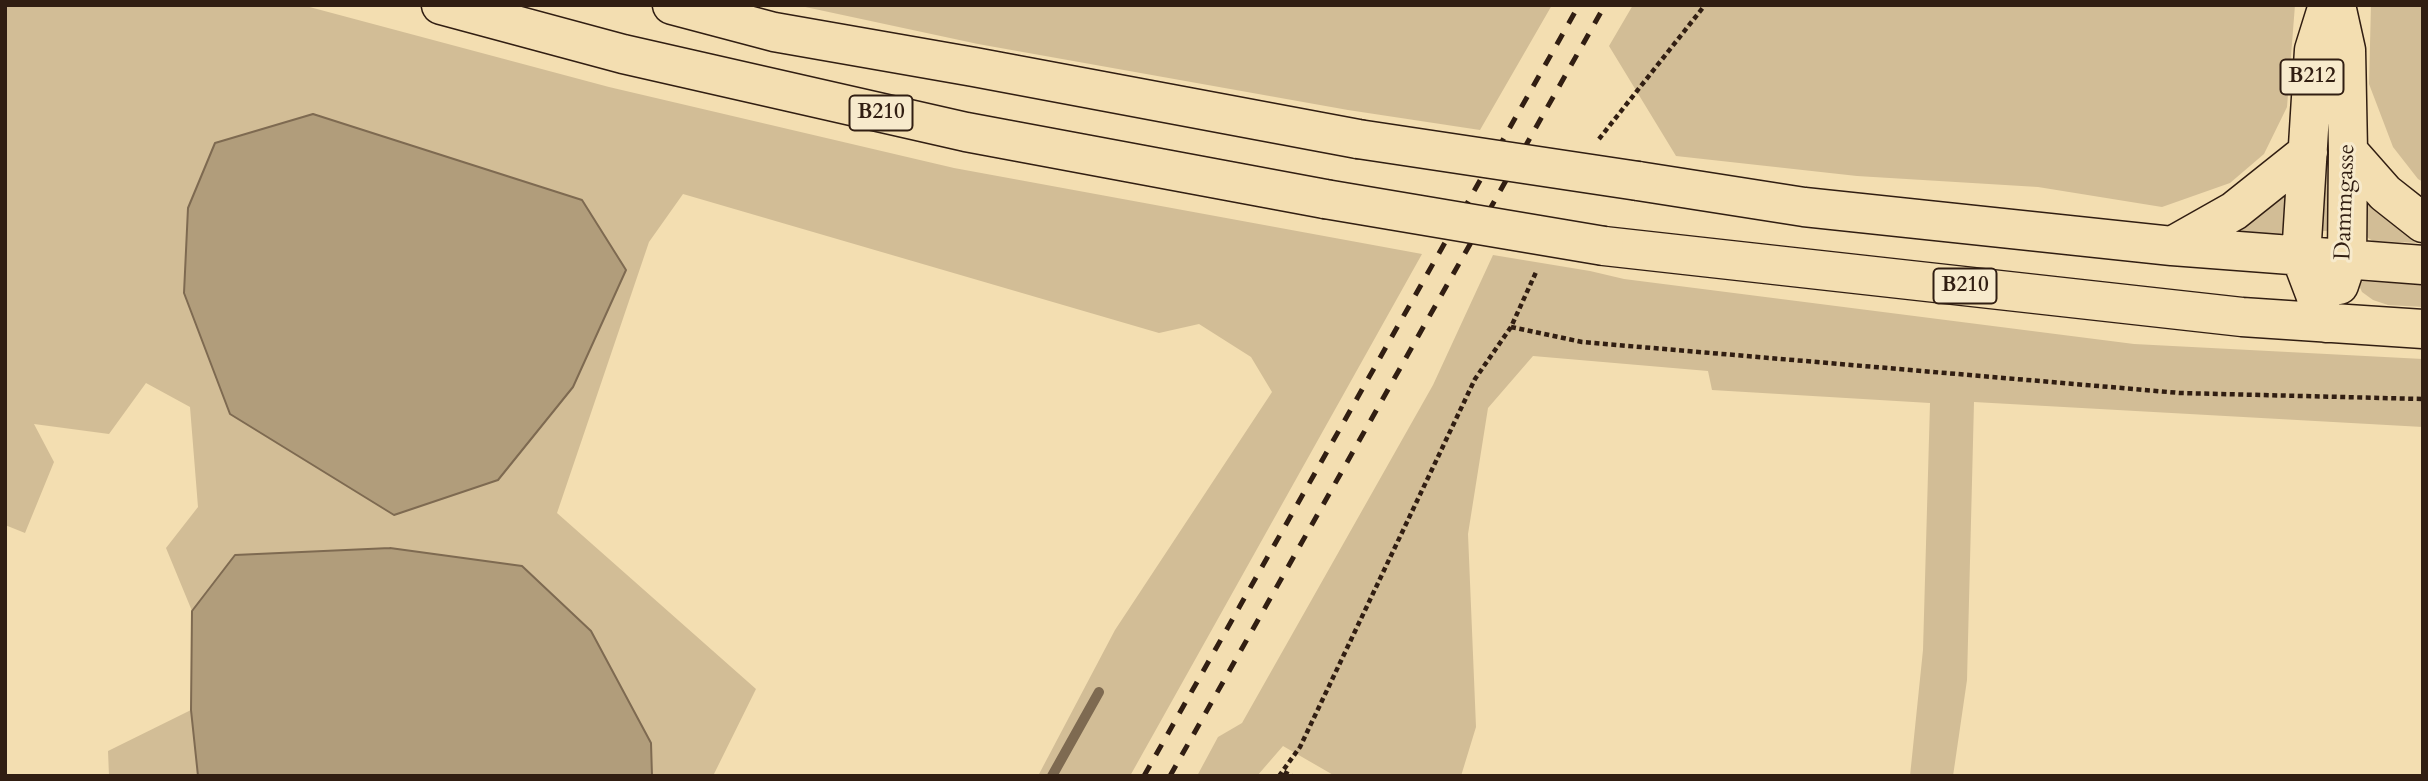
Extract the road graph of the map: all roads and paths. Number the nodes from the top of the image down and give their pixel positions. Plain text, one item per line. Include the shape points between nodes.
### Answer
1 (441, 5) edge
2 (672, 5) edge
3 (2328, 5) edge
4 (2336, 5) edge
5 (2348, 151) junction
6 (2308, 152) junction
7 (2423, 223) edge
8 (2172, 246) junction
9 (2301, 257) junction
10 (2347, 261) junction
11 (2423, 265) edge
12 (2326, 323) junction
13 (2423, 329) edge
14 (2423, 399) edge
15 (1282, 774) edge
16 (1292, 776) edge

1 - 12 main road, B210, bridge via 623,54 966,132 1325,199 1604,246
2 - 8 main road, bridge via 775,32 1358,139 1804,207
3 - 6 main road, Dammgasse / B212 via 2314,50
4 - 5 main road, Dammgasse / B212 via 2346,50
5 - 7 main road via 2385,193
5 - 10 main road, Dammgasse / B212
6 - 8 main road via 2234,211
6 - 9 main road, Dammgasse / B212
8 - 9 main road
9 - 10 main road
9 - 12 main road, Dammgasse / B212
10 - 11 main road
10 - 12 main road, Dammgasse / B212
12 - 13 main road, B210
14 - 15 path via 2180,393 1582,342 1511,327 1475,379 1300,747
15 - 16 path

